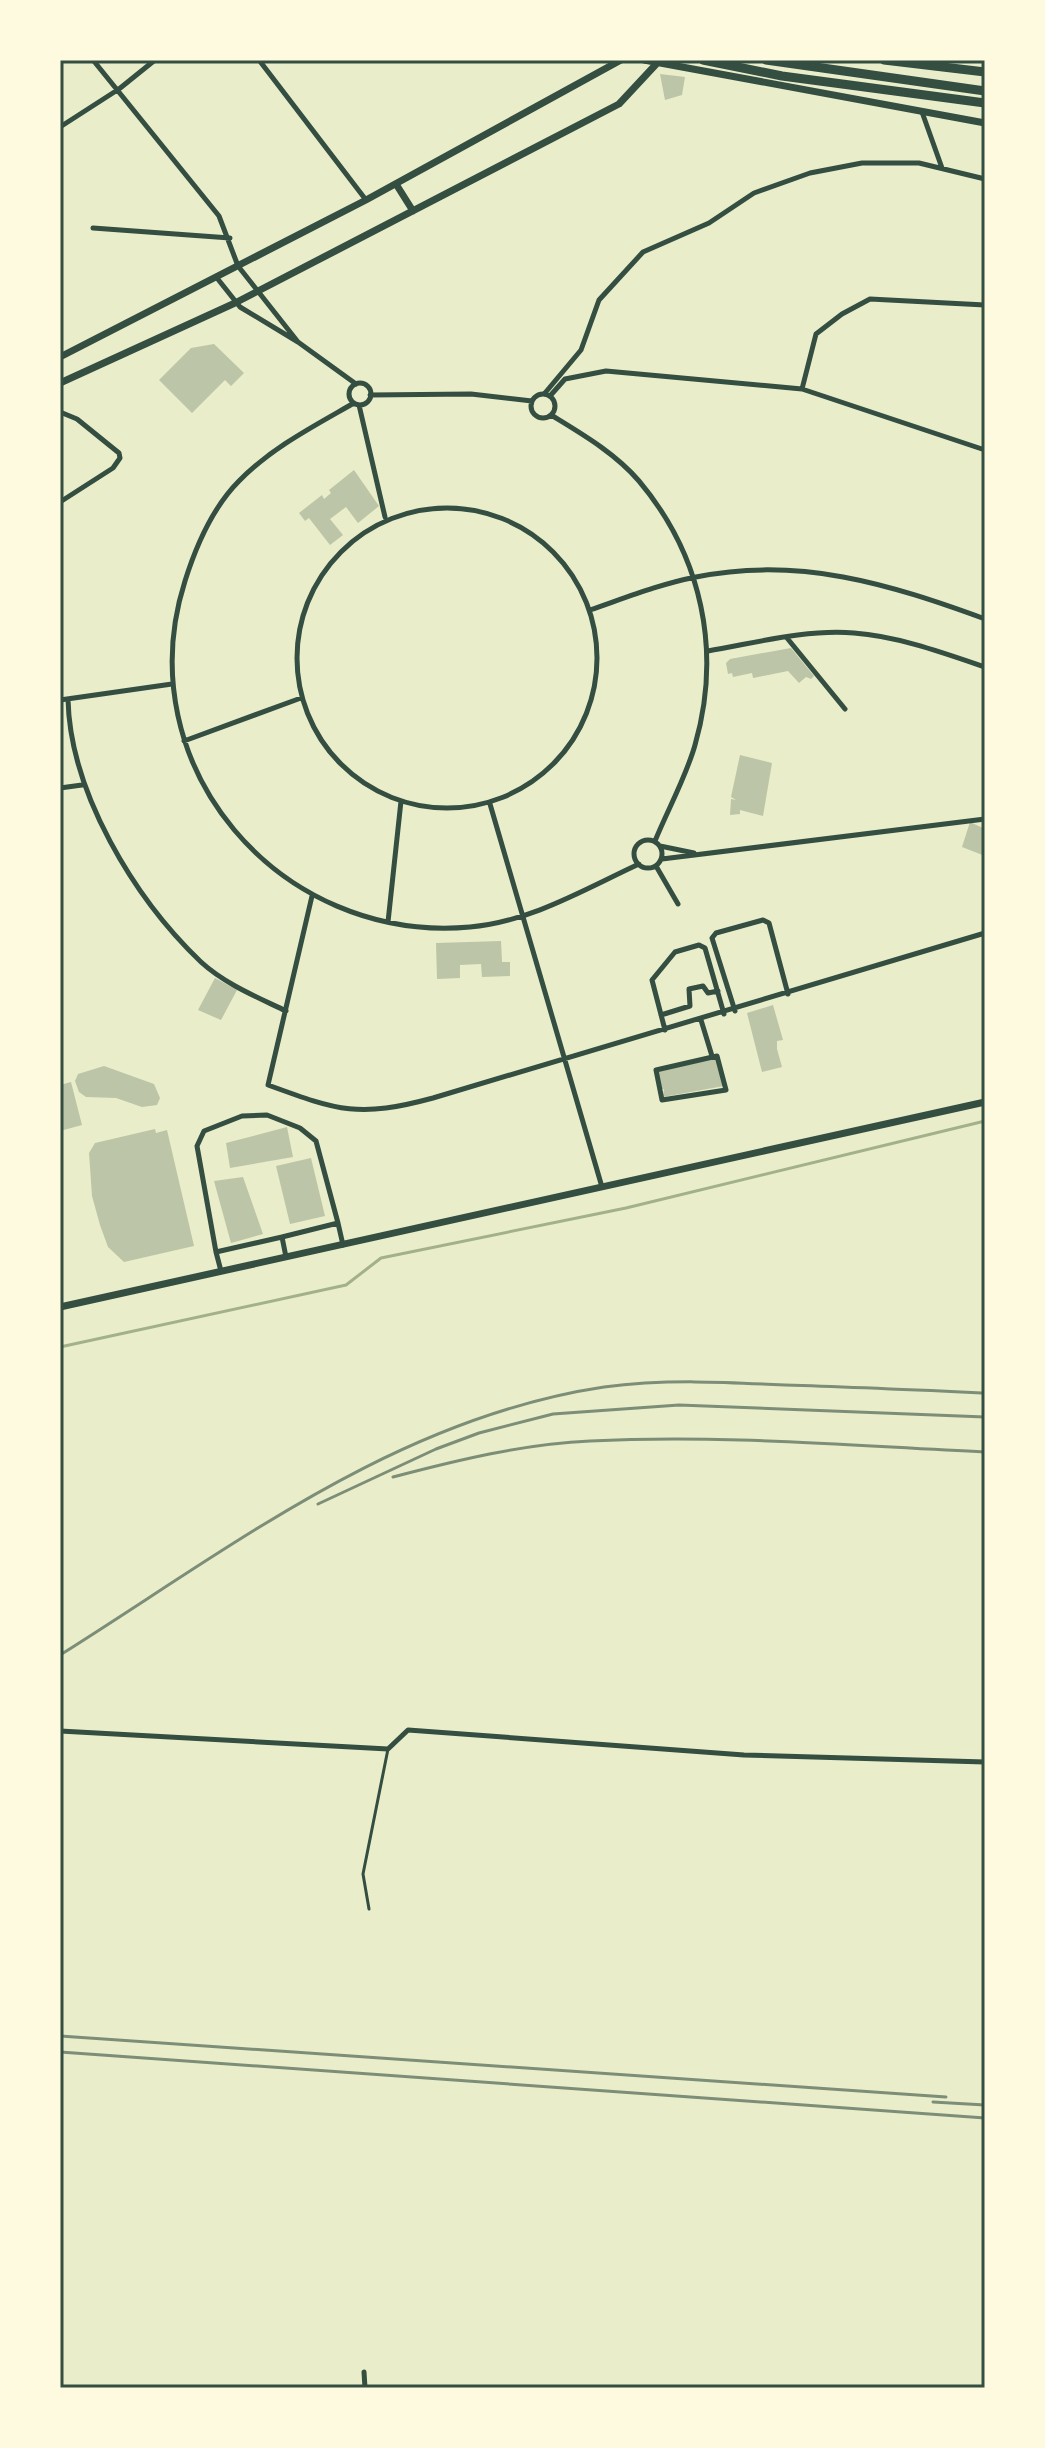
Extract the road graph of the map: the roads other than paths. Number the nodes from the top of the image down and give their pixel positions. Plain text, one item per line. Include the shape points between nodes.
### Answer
1 (93, 60) edge
2 (155, 60) edge
3 (259, 60) edge
4 (621, 60) edge
5 (644, 60) edge
6 (703, 60) edge
7 (766, 60) edge
8 (884, 60) edge
9 (657, 61) edge
10 (985, 72) edge
11 (119, 89) junction
12 (985, 91) edge
13 (985, 103) edge
14 (922, 112) junction
15 (985, 123) edge
16 (60, 127) edge
17 (942, 168) junction
18 (985, 179) edge
19 (396, 184) junction
20 (366, 200) junction
21 (413, 211) junction
22 (93, 228) dead end
23 (230, 238) junction
24 (238, 266) junction
25 (217, 278) junction
26 (258, 291) junction
27 (235, 303) junction
28 (985, 305) edge
29 (298, 342) junction
30 (60, 357) edge
31 (60, 383) edge
32 (356, 384) junction
33 (802, 389) junction
34 (370, 395) junction
35 (547, 395) junction
36 (532, 401) junction
37 (356, 404) junction
38 (60, 412) edge
39 (551, 415) junction
40 (985, 450) edge
41 (60, 502) edge
42 (385, 517) junction
43 (695, 577) junction
44 (590, 610) junction
45 (985, 619) edge
46 (786, 637) junction
47 (708, 651) junction
48 (985, 667) edge
49 (172, 684) junction
50 (301, 698) junction
51 (68, 699) junction
52 (60, 700) edge
53 (845, 709) dead end
54 (184, 741) junction
55 (82, 785) junction
56 (60, 788) edge
57 (401, 801) junction
58 (490, 804) junction
59 (985, 819) edge
60 (658, 843) junction
61 (694, 853) junction
62 (662, 859) junction
63 (639, 864) junction
64 (656, 866) junction
65 (312, 896) junction
66 (678, 904) dead end
67 (523, 916) junction
68 (388, 922) junction
69 (985, 933) edge
70 (718, 991) junction
71 (788, 994) junction
72 (286, 1011) junction
73 (735, 1011) junction
74 (724, 1014) junction
75 (661, 1015) junction
76 (701, 1020) junction
77 (665, 1030) junction
78 (712, 1056) junction
79 (565, 1059) junction
80 (985, 1102) edge
81 (602, 1187) junction
82 (338, 1223) junction
83 (282, 1237) junction
84 (343, 1245) junction
85 (216, 1252) junction
86 (286, 1257) junction
87 (221, 1271) junction
88 (60, 1307) edge
89 (60, 1731) edge
90 (388, 1749) junction
91 (985, 1762) edge
92 (369, 1909) dead end
93 (364, 2372) dead end
94 (365, 2388) edge

1 - 11 street
2 - 11 street
3 - 20 street
4 - 19 street
5 - 9 street
6 - 13 highway
7 - 12 highway
8 - 10 highway
9 - 14 street
9 - 21 street via 619,104
11 - 16 street
11 - 23 street via 219,216
14 - 15 street
14 - 17 street
17 - 18 street
17 - 35 street via 862,163 810,173 754,193 709,223 643,252 599,300 581,350
19 - 20 street
19 - 21 street
20 - 24 street
21 - 26 street
22 - 23 street
23 - 24 street
24 - 25 street
24 - 26 street
25 - 27 street
25 - 30 street
26 - 27 street
26 - 29 street
27 - 29 street
27 - 31 street
28 - 33 street via 870,299 816,334
29 - 32 street
32 - 34 street via 366,385
32 - 37 street via 349,395
33 - 35 street via 606,371 565,379
33 - 40 street
34 - 36 street via 471,394
34 - 37 street
35 - 36 street
35 - 39 street via 555,404
36 - 39 street via 536,416
37 - 42 street
37 - 49 street via 296,437 238,482 197,543 175,612
38 - 41 street via 77,419 120,458
39 - 43 street via 595,442 638,480 671,525
42 - 44 street via 439,507 487,513 532,533 567,567
42 - 50 street via 353,539 323,571 303,610 296,654
43 - 44 street
43 - 45 street via 748,569 827,574 881,582
43 - 47 street
44 - 58 street via 598,650 595,690 582,729 558,762
46 - 47 street
46 - 48 street via 854,633
46 - 53 street
47 - 60 street via 706,700 694,748
49 - 51 street
49 - 54 street
50 - 54 street
50 - 57 street via 321,741 353,777
51 - 52 street
51 - 55 street
54 - 65 street via 204,788 233,831 269,867
55 - 56 street
55 - 72 street via 113,850 202,963
57 - 58 street via 442,810
57 - 68 street
58 - 67 street
59 - 61 street
60 - 61 street
60 - 62 street
60 - 63 street via 638,844 634,852
61 - 62 street
62 - 64 street
63 - 64 street
63 - 67 street
64 - 66 street
65 - 68 street
65 - 72 street
67 - 68 street via 471,927 416,928
67 - 79 street
69 - 71 street
70 - 74 street
70 - 75 street via 689,989 688,1007
70 - 75 street via 705,948 680,950 653,976
71 - 73 street
71 - 73 street via 769,923 763,920 716,933 712,938
72 - 79 street via 268,1085 332,1109 391,1109
73 - 74 street
74 - 76 street
75 - 77 street
76 - 77 street
76 - 78 street
77 - 79 street
78 - 78 street via 719,1057 726,1090 662,1100 656,1070
79 - 81 street
80 - 81 street
81 - 84 street
82 - 83 street
82 - 84 street
82 - 85 street via 316,1141 267,1115 242,1116 204,1131 197,1146
83 - 85 street
83 - 86 street
84 - 86 street
85 - 87 street
86 - 87 street
87 - 88 street
89 - 90 street
90 - 91 street via 408,1730 744,1755
90 - 92 lane via 363,1874
93 - 94 street

